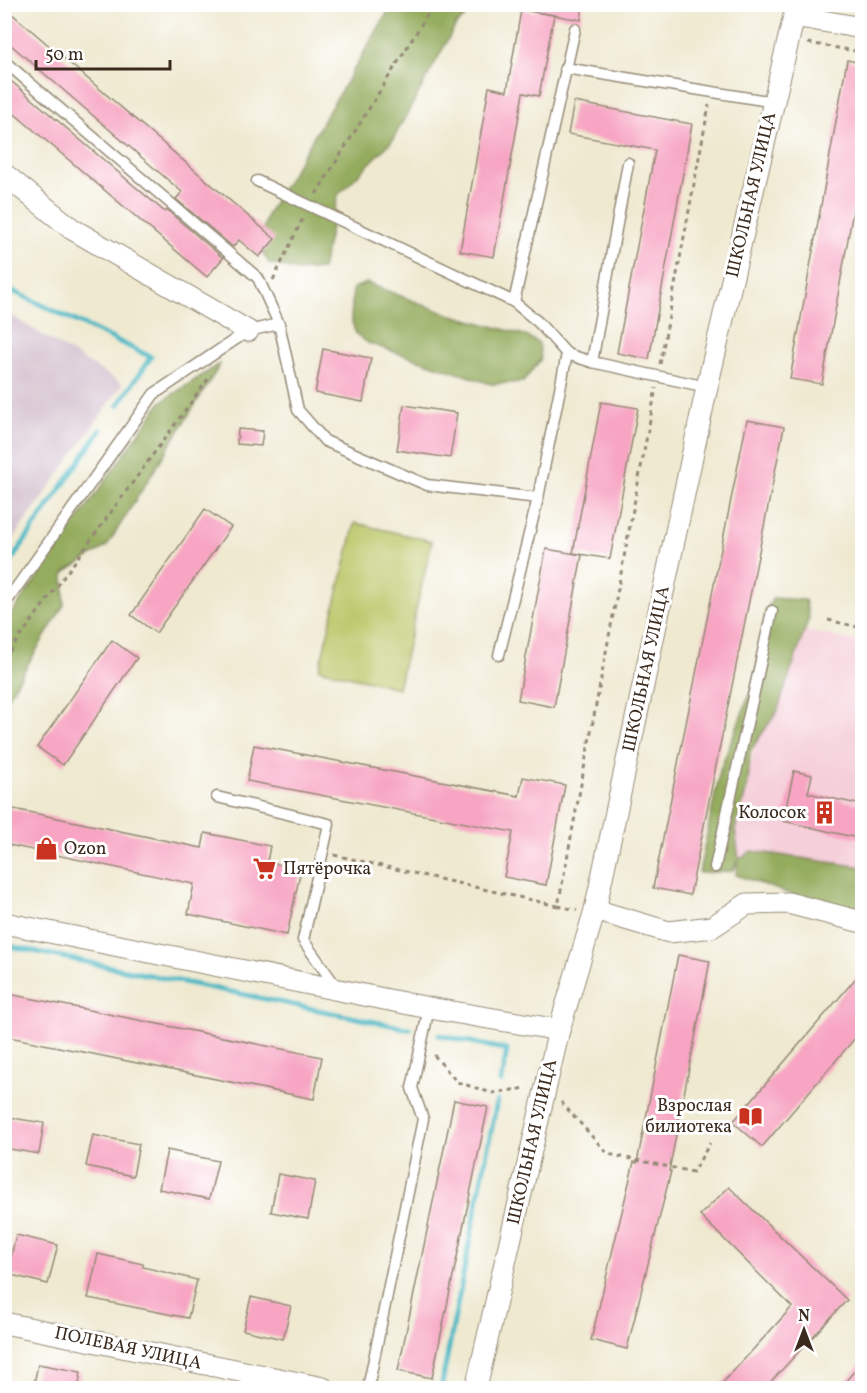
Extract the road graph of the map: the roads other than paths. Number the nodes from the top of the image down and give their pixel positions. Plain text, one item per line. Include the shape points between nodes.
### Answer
1 (862, 28) edge
2 (575, 29) dead end
3 (4, 61) edge
4 (565, 68) junction
5 (774, 102) junction
6 (628, 163) dead end
7 (4, 174) edge
8 (256, 181) dead end
9 (514, 302) junction
10 (279, 324) junction
11 (248, 331) junction
12 (567, 354) junction
13 (591, 362) junction
14 (707, 387) junction
15 (538, 498) junction
16 (4, 604) edge
17 (772, 611) dead end
18 (499, 655) dead end
19 (217, 797) dead end
20 (715, 867) dead end
21 (586, 910) junction
22 (862, 922) edge
23 (4, 923) edge
24 (339, 990) junction
25 (429, 1008) junction
26 (559, 1030) junction
27 (4, 1323) edge
28 (323, 1389) edge
29 (368, 1389) edge
30 (476, 1389) edge

1 - 5 street, ШКОЛЬНАЯ УЛИЦА via 794,16
2 - 4 lane
3 - 10 lane via 258,278
4 - 5 lane
4 - 9 lane
5 - 14 street, ШКОЛЬНАЯ УЛИЦА
6 - 13 lane
7 - 11 street via 72,229
8 - 9 lane
9 - 12 lane
10 - 11 lane
10 - 15 lane via 298,410 325,441 427,485
11 - 16 lane via 154,393
12 - 13 lane
12 - 15 lane
13 - 14 lane
14 - 21 street, ШКОЛЬНАЯ УЛИЦА
15 - 18 lane
17 - 20 lane
19 - 24 lane via 329,824 303,940
21 - 22 street via 669,932 712,927 747,904 788,903
21 - 26 street, ШКОЛЬНАЯ УЛИЦА
23 - 24 street
24 - 25 street
25 - 26 street
25 - 29 lane via 412,1088 423,1119
26 - 30 street, ШКОЛЬНАЯ УЛИЦА
27 - 28 street, ПОЛЕВАЯ УЛИЦА

